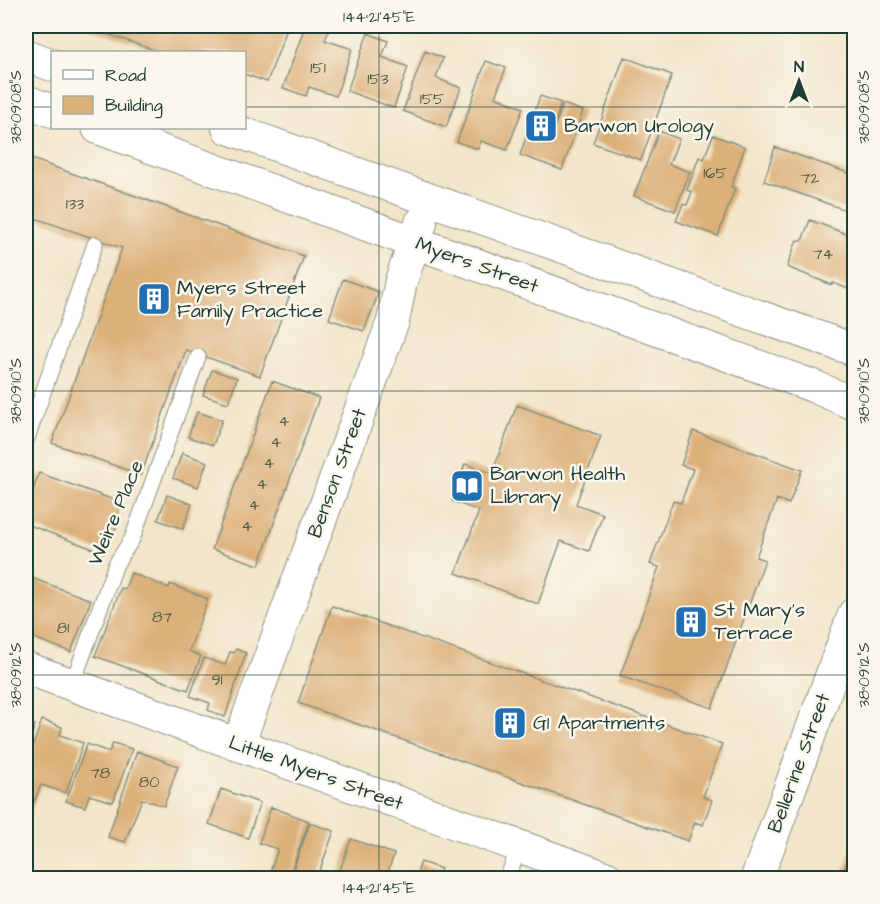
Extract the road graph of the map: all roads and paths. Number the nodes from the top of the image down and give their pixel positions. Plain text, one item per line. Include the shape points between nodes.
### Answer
1 (26, 55) edge
2 (51, 65) edge
3 (26, 101) edge
4 (51, 111) edge
5 (101, 129) edge
6 (231, 129) edge
7 (430, 200) junction
8 (415, 242) junction
9 (95, 244) dead end
10 (855, 350) edge
11 (198, 357) dead end
12 (855, 404) edge
13 (26, 441) edge
14 (855, 614) edge
15 (26, 668) edge
16 (72, 685) junction
17 (238, 745) junction
18 (519, 847) junction
19 (507, 879) edge
20 (608, 879) edge
21 (757, 879) edge

1 - 2 street
3 - 4 street
5 - 8 street, Myers Street
6 - 7 street
7 - 8 street, Benson Street
7 - 10 street
8 - 12 street, Myers Street
8 - 17 street, Benson Street via 401,281 393,321
9 - 13 lane
11 - 16 lane, Weire Place via 132,539 116,564
14 - 21 street, Bellerine Street
15 - 16 street, Little Myers Street
16 - 17 street, Little Myers Street
17 - 18 street, Little Myers Street
18 - 19 lane
18 - 20 street, Little Myers Street

